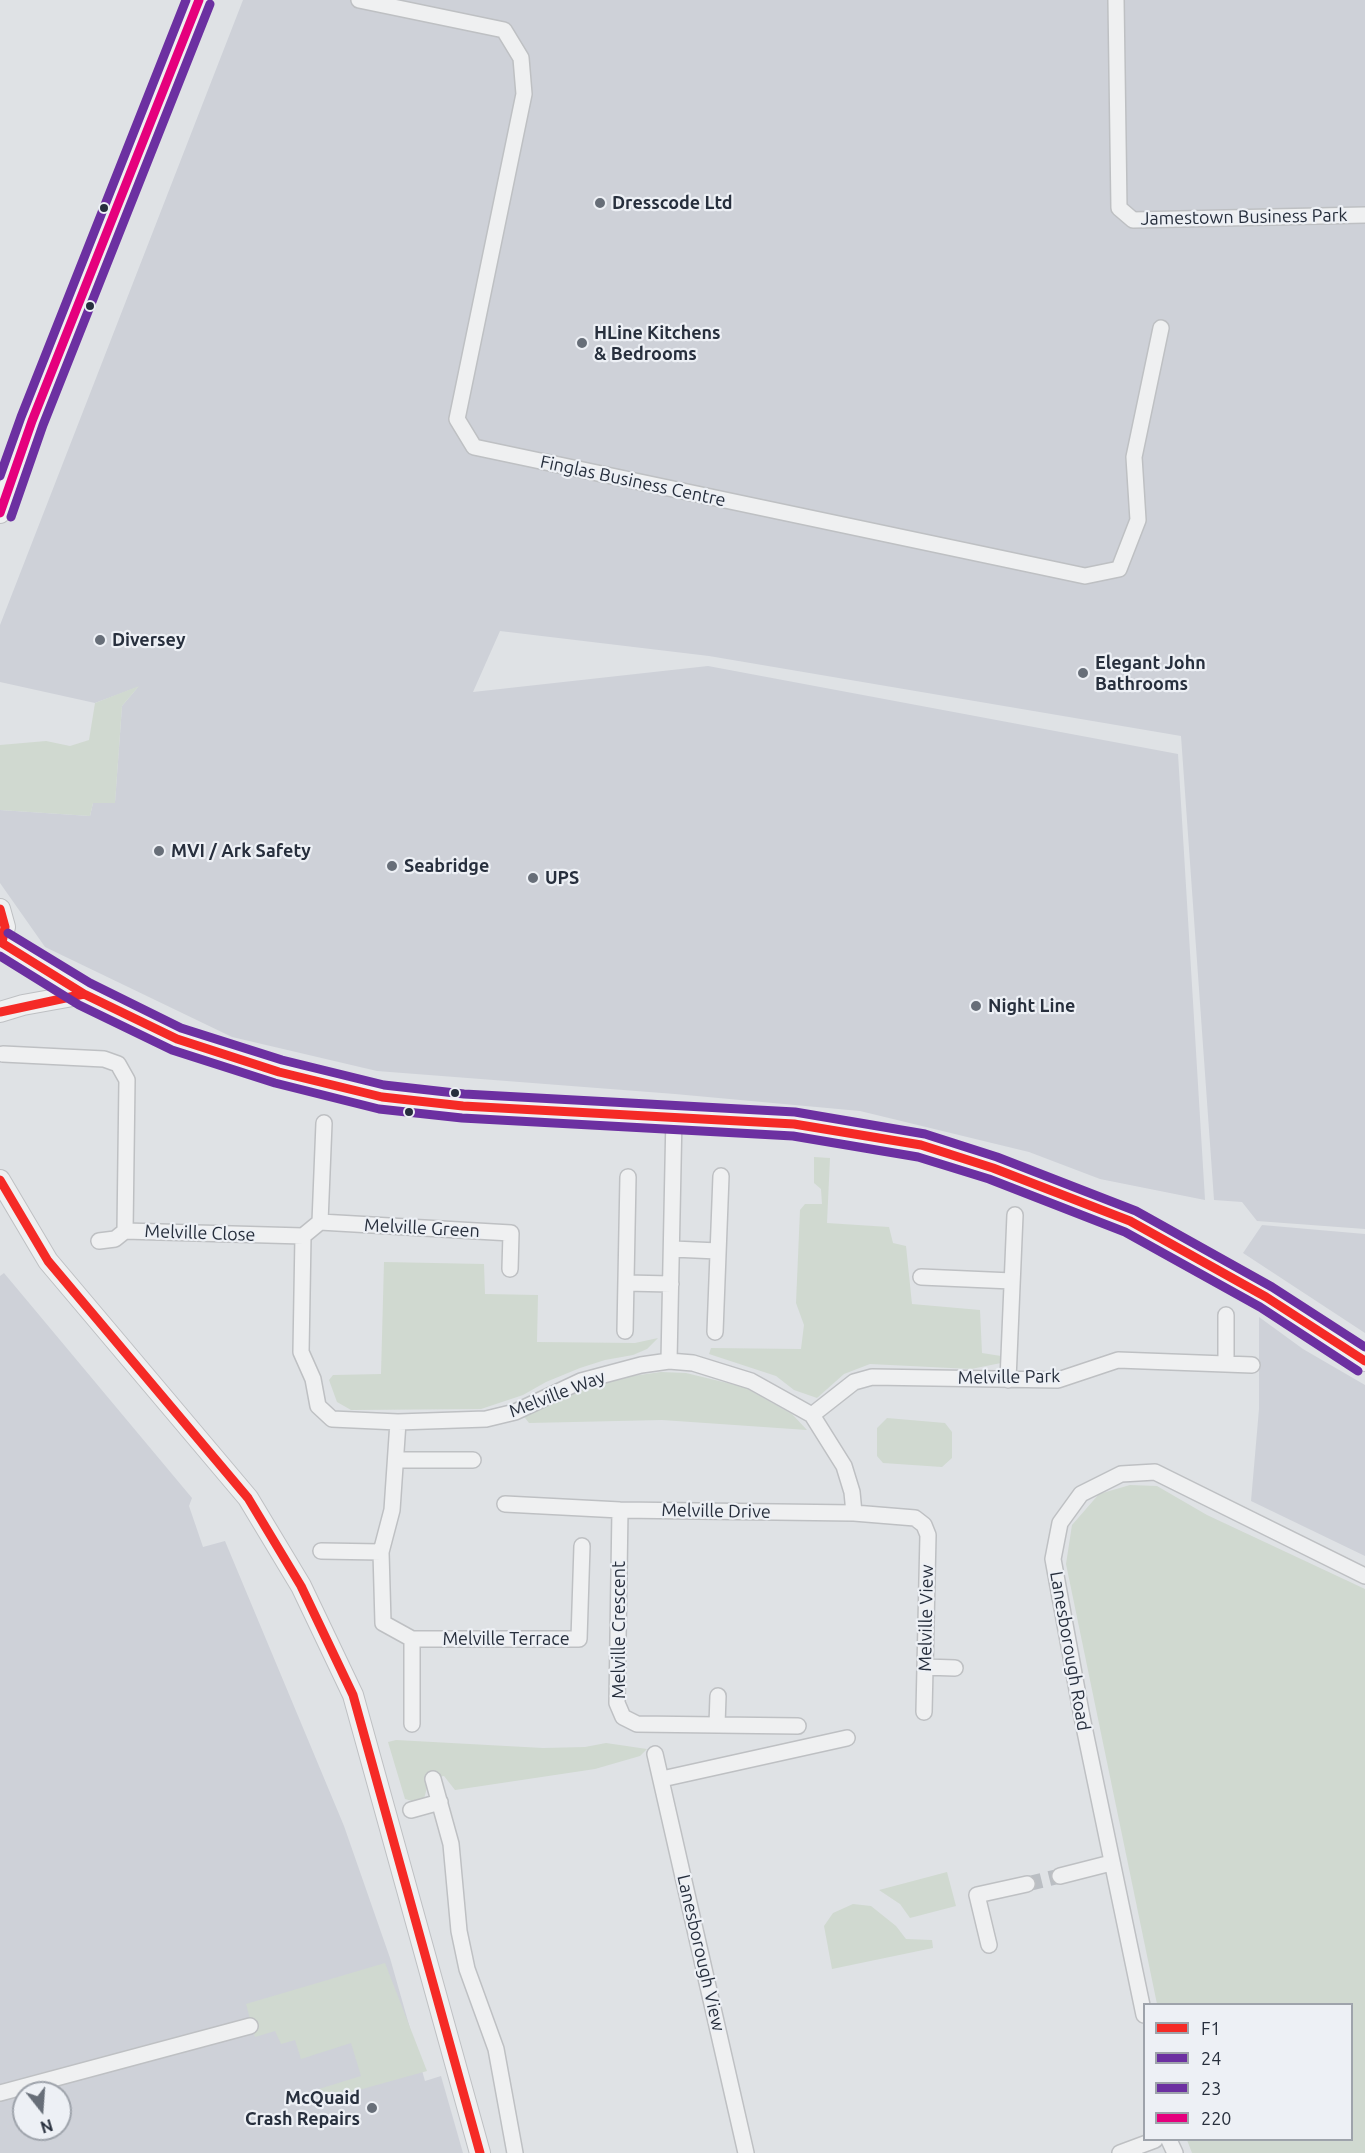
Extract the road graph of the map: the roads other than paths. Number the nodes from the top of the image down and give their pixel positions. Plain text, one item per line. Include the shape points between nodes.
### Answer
1 (199, 0) edge
2 (359, 0) edge
3 (1116, 0) edge
4 (1365, 215) edge
5 (1161, 328) dead end
6 (0, 513) edge
7 (0, 909) edge
8 (1, 945) edge
9 (84, 994) junction
10 (0, 1012) edge
11 (3, 1054) dead end
12 (674, 1116) junction
13 (324, 1123) dead end
14 (721, 1176) dead end
15 (628, 1177) dead end
16 (0, 1180) edge
17 (1015, 1215) dead end
18 (320, 1222) junction
19 (125, 1231) junction
20 (303, 1236) junction
21 (99, 1241) dead end
22 (673, 1249) junction
23 (718, 1251) junction
24 (510, 1269) dead end
25 (921, 1277) dead end
26 (1012, 1281) junction
27 (626, 1283) junction
28 (671, 1284) junction
29 (1226, 1316) dead end
30 (625, 1331) dead end
31 (715, 1332) dead end
32 (669, 1361) junction
33 (1365, 1362) edge
34 (1226, 1364) junction
35 (1252, 1365) dead end
36 (1008, 1380) junction
37 (812, 1415) junction
38 (398, 1422) junction
39 (397, 1460) junction
40 (473, 1460) dead end
41 (505, 1504) dead end
42 (620, 1510) junction
43 (854, 1513) junction
44 (924, 1525) joint
45 (582, 1546) dead end
46 (321, 1551) dead end
47 (381, 1552) junction
48 (1365, 1576) edge
49 (412, 1640) junction
50 (925, 1667) junction
51 (955, 1668) dead end
52 (718, 1696) dead end
53 (924, 1712) dead end
54 (412, 1724) dead end
55 (717, 1725) junction
56 (798, 1726) dead end
57 (847, 1738) dead end
58 (655, 1754) dead end
59 (433, 1779) dead end
60 (662, 1779) junction
61 (440, 1802) junction
62 (411, 1810) dead end
63 (1111, 1863) junction
64 (1060, 1876) tunnel mouth
65 (1027, 1884) tunnel mouth
66 (989, 1945) dead end
67 (1143, 2010) edge
68 (250, 2026) dead end
69 (0, 2093) edge
70 (1150, 2141) edge
71 (480, 2153) edge
72 (515, 2153) edge
73 (746, 2153) edge
74 (1120, 2153) edge

1 - 6 street via 32,421
2 - 5 street, Finglas Business Centre via 504,30 521,58 524,94 457,419 474,447 1085,576 1119,570 1138,520 1134,457
3 - 4 street, Jamestown Business Park via 1119,208 1133,220
7 - 8 street via 5,927
8 - 9 street
9 - 10 street
9 - 12 street via 177,1039 279,1072 382,1097 463,1106
11 - 19 street via 104,1059 118,1064 127,1080
12 - 22 street
12 - 33 street via 862,1133 921,1145 993,1168 1130,1221 1266,1297
13 - 18 street
14 - 23 street
15 - 27 street
16 - 71 street via 48,1261 248,1498 301,1586 356,1705
17 - 26 street
18 - 20 street
18 - 24 street, Melville Green via 511,1233
19 - 20 street, Melville Close
19 - 21 street, Melville Close via 115,1239
20 - 38 street via 301,1352 313,1378 318,1406 332,1419
22 - 23 street
22 - 28 street
23 - 31 street
25 - 26 street
26 - 36 street
27 - 28 street
27 - 30 street
28 - 32 street
29 - 34 street
32 - 37 street, Melville Way via 693,1363 751,1381
32 - 38 street, Melville Way via 581,1381 516,1412 486,1419
34 - 35 street, Melville Park
34 - 36 street, Melville Park via 1118,1360 1058,1380
36 - 37 street, Melville Park via 872,1377 854,1382
37 - 43 street, Melville Way via 844,1466
38 - 39 street
39 - 40 street
39 - 47 street via 392,1510
41 - 42 street, Melville Drive
42 - 43 street, Melville Drive
42 - 55 street, Melville Crescent via 617,1703 623,1717 637,1724
43 - 44 street, Melville Drive via 915,1518
44 - 50 street, Melville View via 928,1535
45 - 49 street, Melville Terrace via 579,1639
46 - 47 street
47 - 49 street via 383,1623
48 - 63 street, Lanesborough Road via 1155,1472 1120,1474 1081,1494 1060,1523 1053,1558
49 - 54 street
50 - 51 street
50 - 53 street, Melville View
52 - 55 street
55 - 56 street, Melville Crescent
57 - 60 street
58 - 60 street, Lanesborough View
59 - 61 street
60 - 73 street, Lanesborough View
61 - 62 street
61 - 72 street via 451,1844 460,1940 496,2049
63 - 64 street
63 - 67 street, Lanesborough Road
65 - 66 street via 977,1896
68 - 69 street
70 - 74 street

